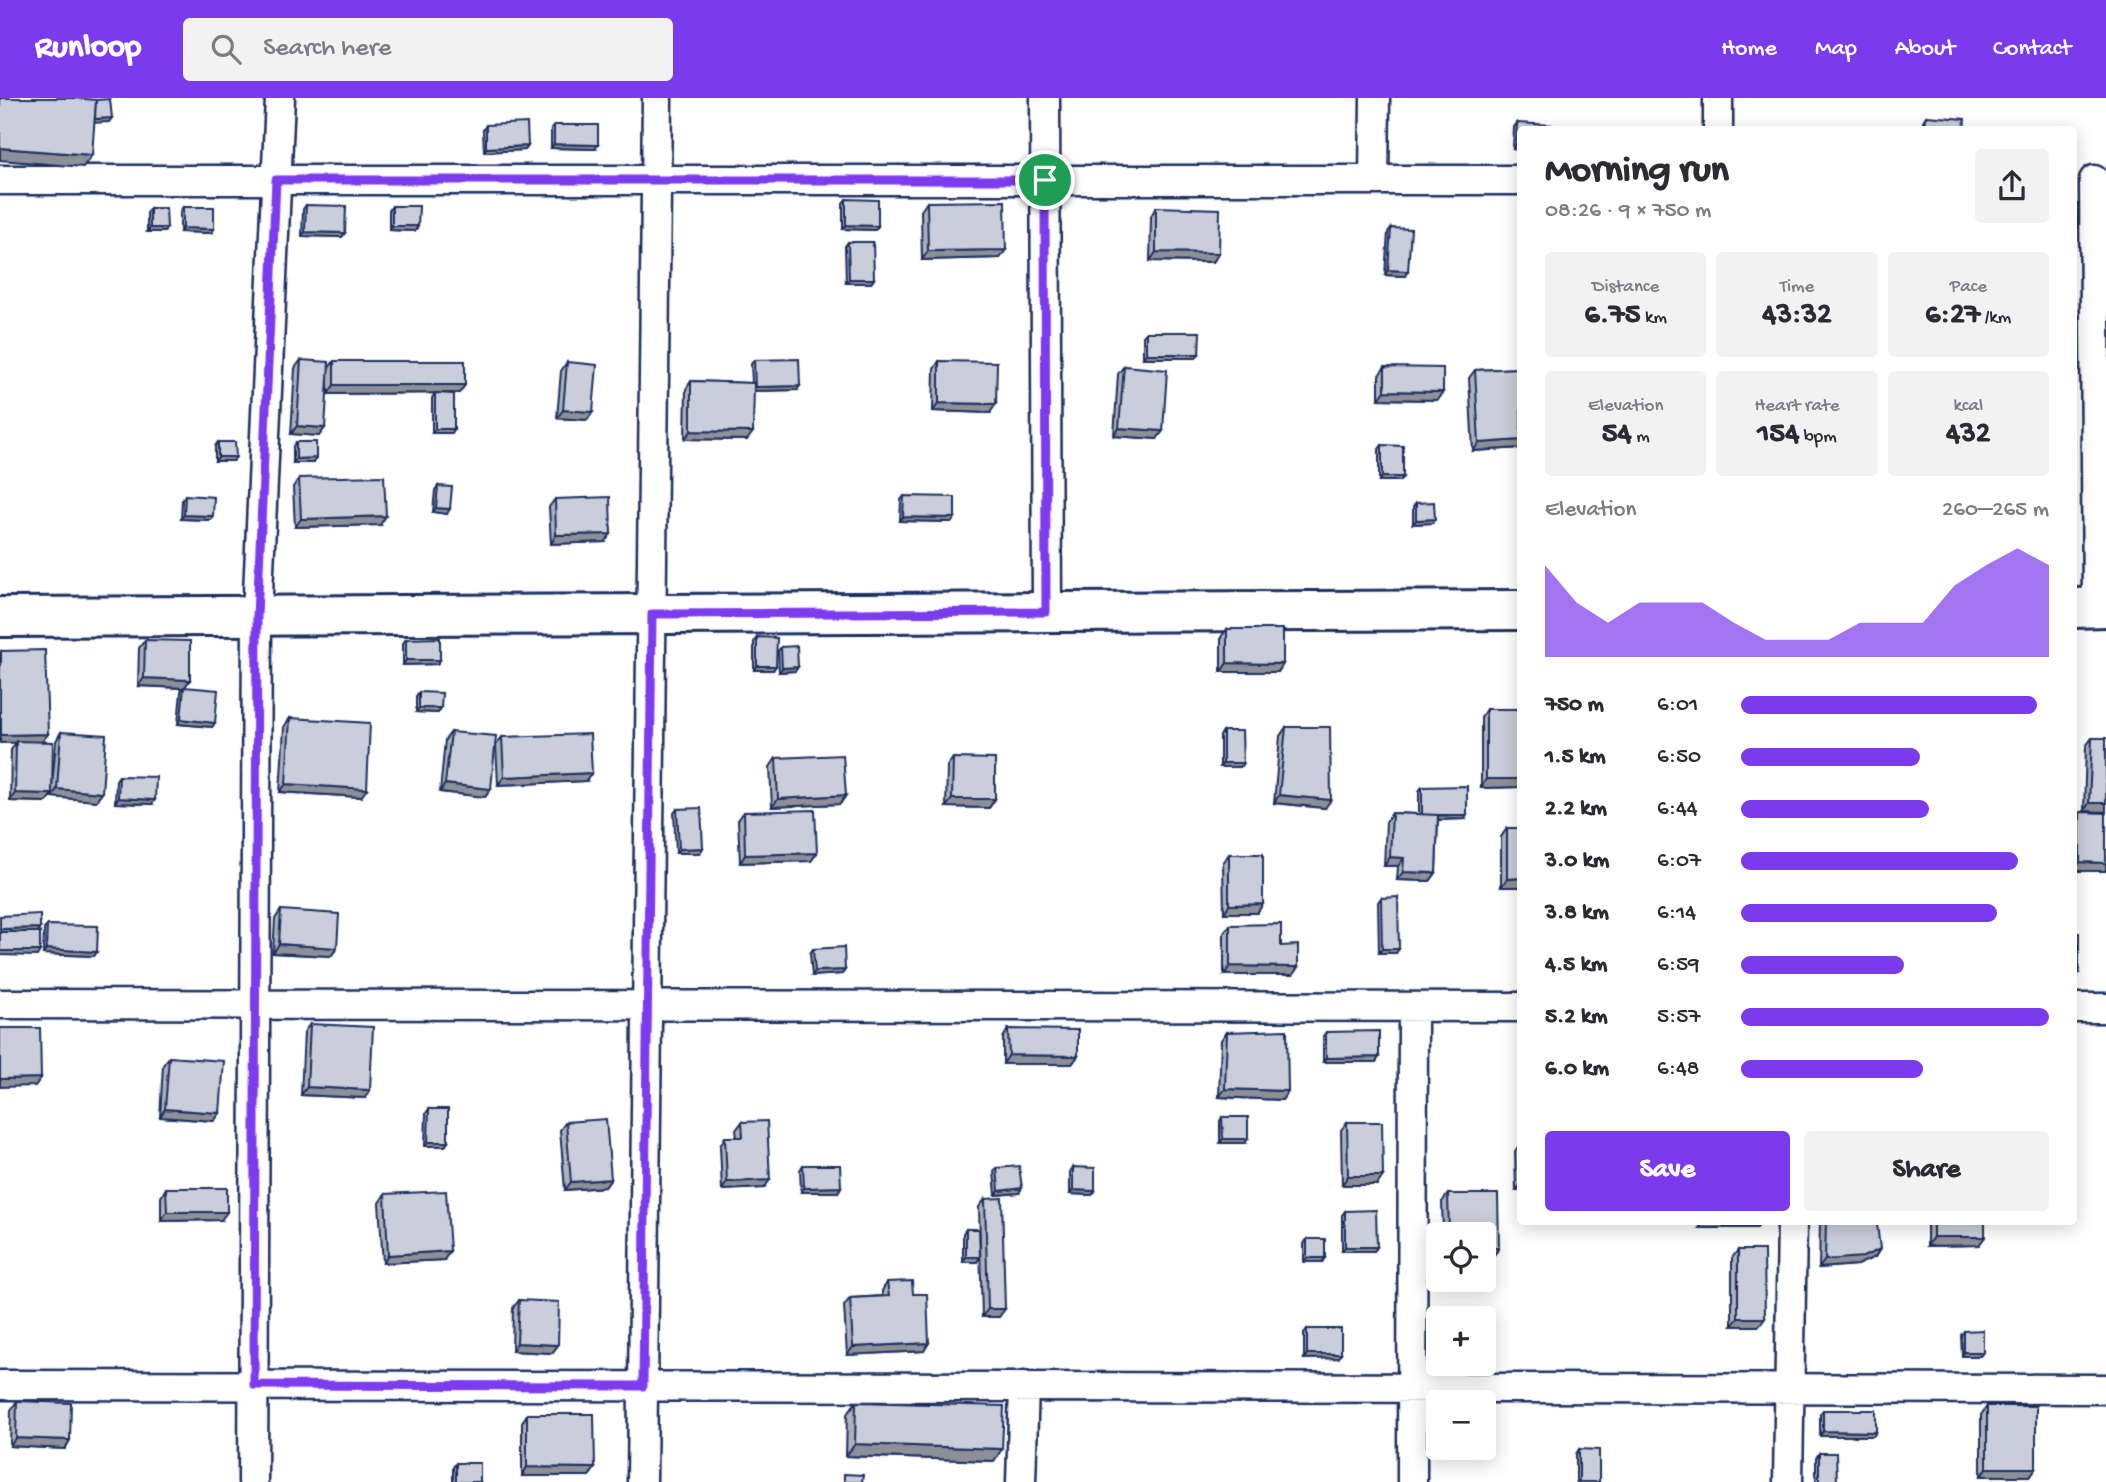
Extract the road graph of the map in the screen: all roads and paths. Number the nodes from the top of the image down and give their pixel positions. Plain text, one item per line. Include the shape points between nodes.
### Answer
1 (280, 98) edge
2 (657, 98) edge
3 (1045, 98) edge
4 (1375, 98) edge
5 (1718, 98) edge
6 (1718, 126) edge
7 (0, 180) edge
8 (276, 180) junction
9 (656, 180) junction
10 (1045, 180) junction
11 (1374, 180) junction
12 (1517, 180) edge
13 (2091, 180) edge
14 (2092, 608) edge
15 (1517, 610) edge
16 (1046, 612) junction
17 (652, 614) junction
18 (257, 616) junction
19 (0, 617) edge
20 (0, 1004) edge
21 (256, 1004) junction
22 (648, 1005) junction
23 (1413, 1007) junction
24 (1517, 1007) edge
25 (2077, 1008) edge
26 (2106, 1008) edge
27 (1792, 1225) edge
28 (0, 1385) edge
29 (254, 1385) junction
30 (643, 1386) junction
31 (1024, 1386) junction
32 (1412, 1387) junction
33 (1790, 1388) junction
34 (2106, 1389) edge
35 (253, 1482) edge
36 (642, 1482) edge
37 (1021, 1482) edge
38 (1412, 1482) edge
39 (1788, 1482) edge

1 - 8 street
2 - 9 street
3 - 10 street
4 - 11 street
5 - 6 street
7 - 8 street
8 - 9 street
8 - 18 street
9 - 10 street
9 - 17 street
10 - 11 street
10 - 16 street
11 - 12 street
13 - 14 street
15 - 16 main road
16 - 17 main road
17 - 18 main road
17 - 22 street
18 - 19 main road
18 - 21 street
20 - 21 street
21 - 22 street
21 - 29 street
22 - 23 street
22 - 30 street
23 - 24 street
23 - 32 street
25 - 26 street
27 - 33 street
28 - 29 street
29 - 30 street
29 - 35 street
30 - 31 street
30 - 36 street
31 - 32 street
31 - 37 street
32 - 33 street
32 - 38 street
33 - 34 street
33 - 39 street

